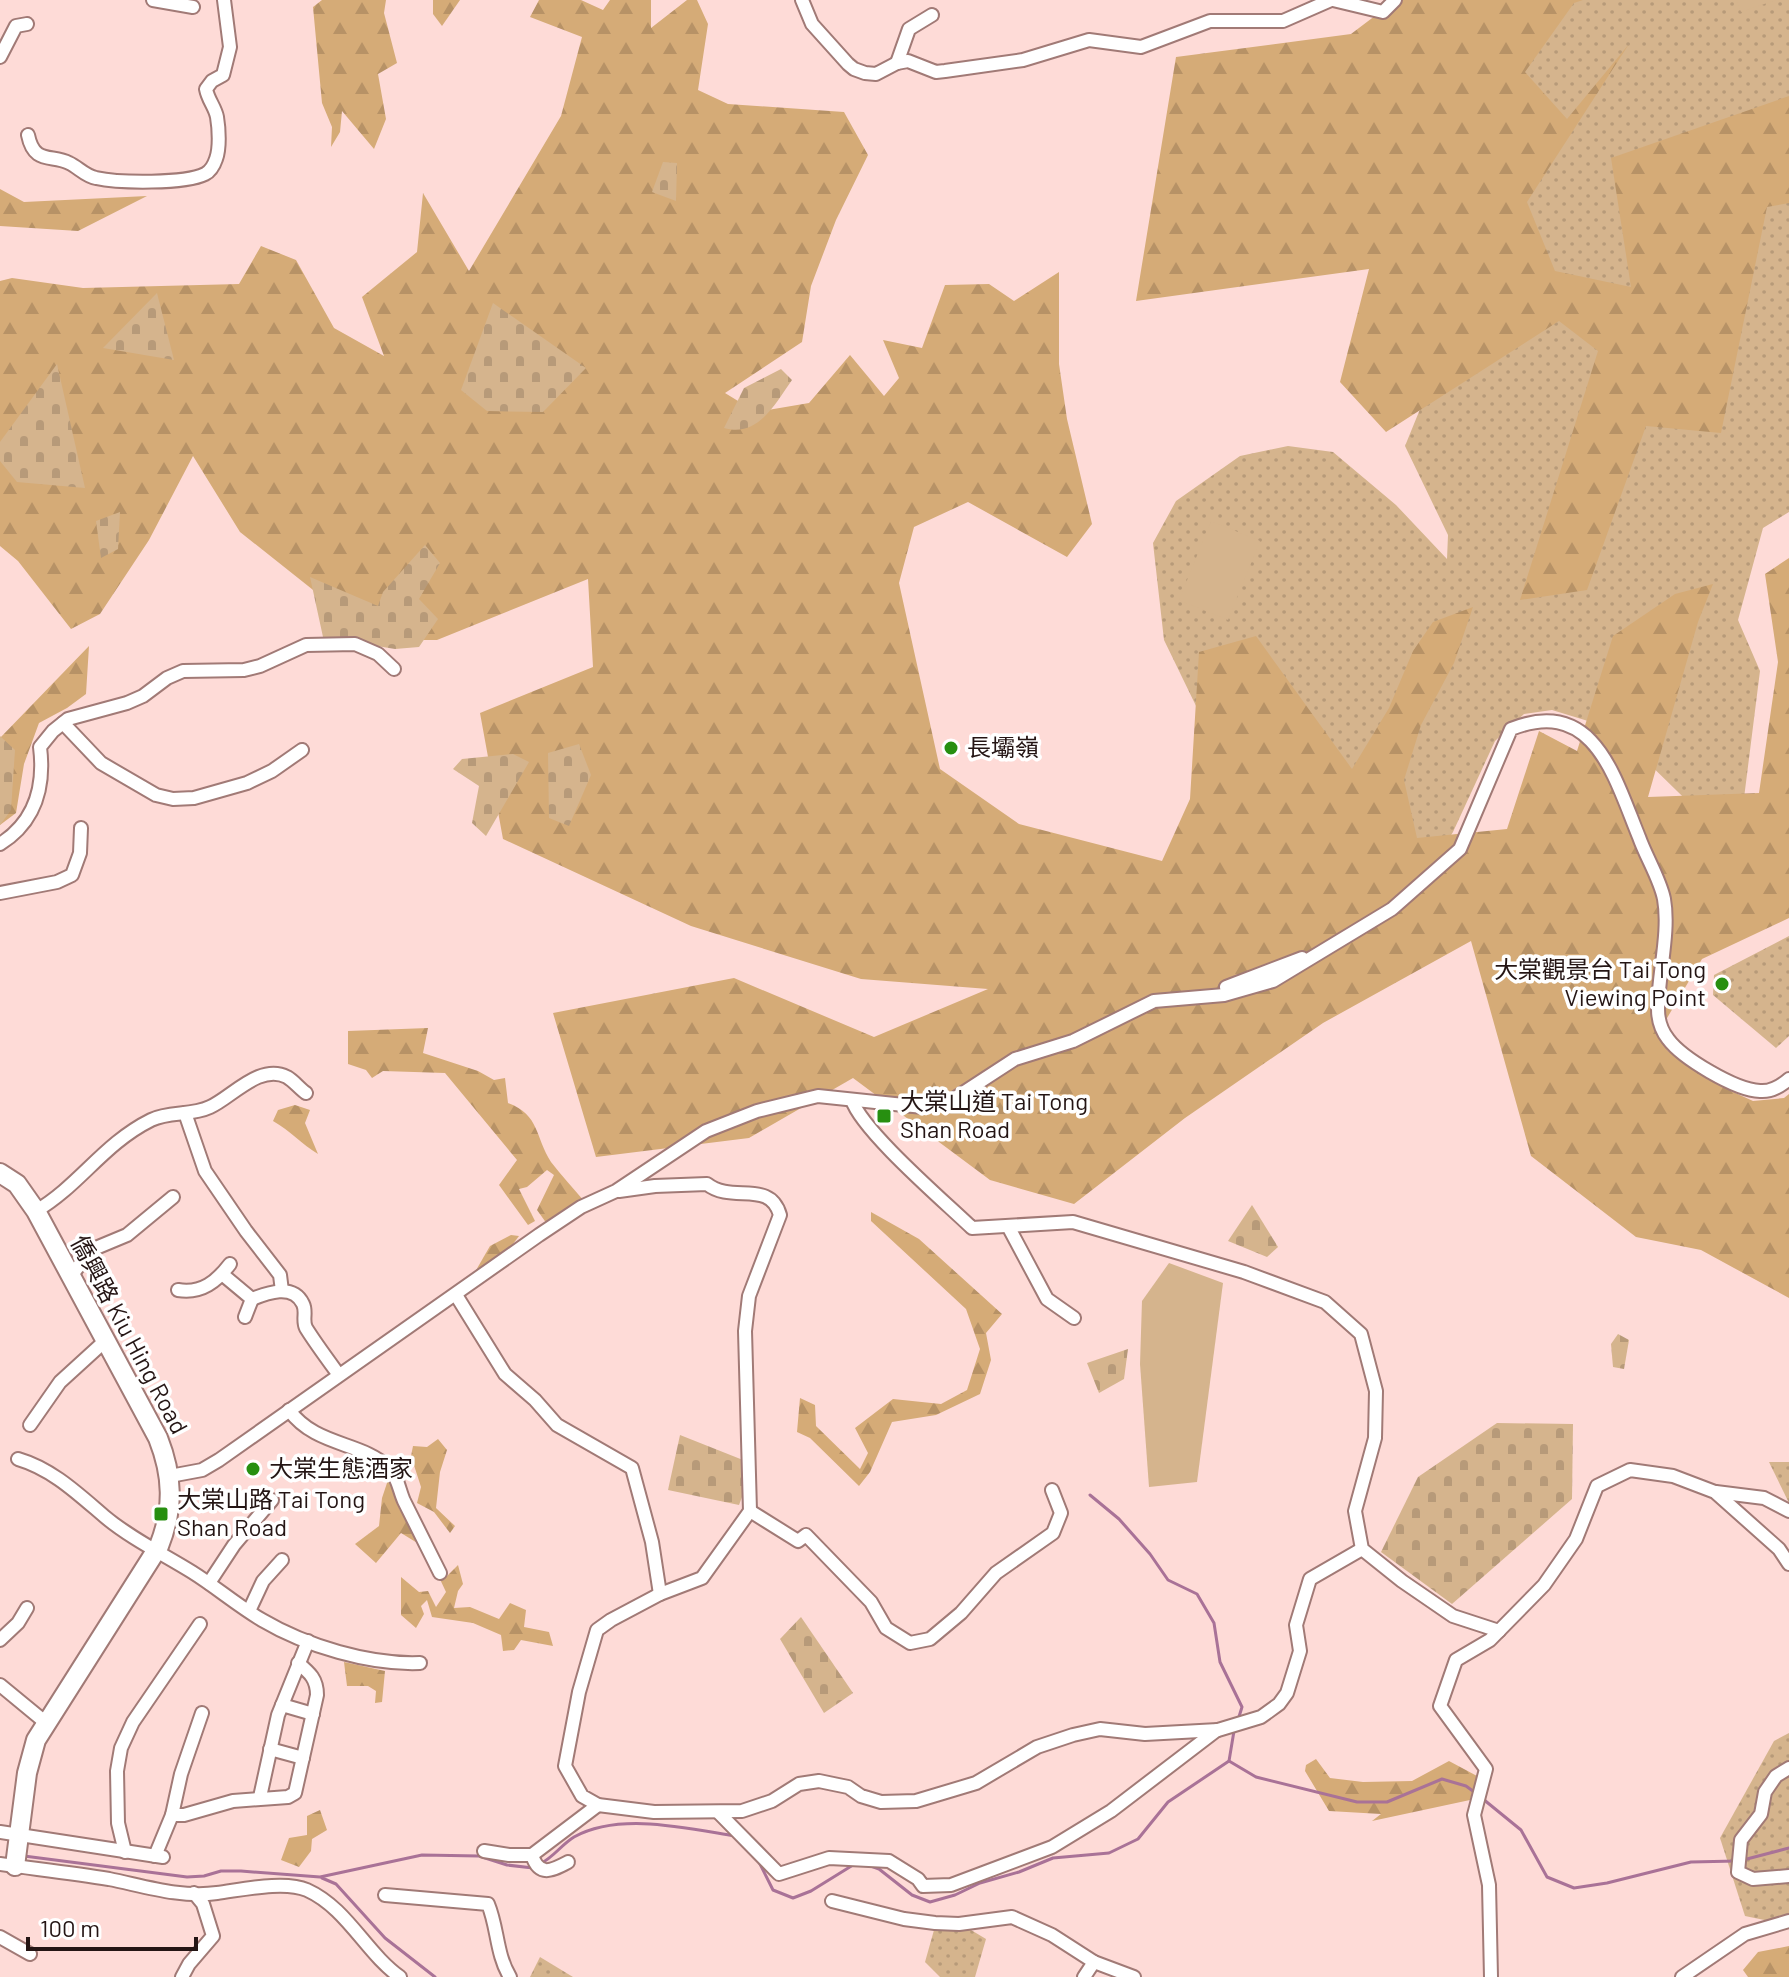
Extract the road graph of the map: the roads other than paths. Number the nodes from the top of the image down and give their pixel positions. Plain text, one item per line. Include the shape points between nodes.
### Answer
1 (153, 0) edge
2 (224, 0) edge
3 (802, 0) edge
4 (1332, 0) edge
5 (1395, 0) edge
6 (193, 7) dead end
7 (932, 15) dead end
8 (27, 24) dead end
9 (0, 57) edge
10 (897, 63) junction
11 (28, 135) dead end
12 (394, 669) dead end
13 (63, 723) junction
14 (302, 750) dead end
15 (81, 828) dead end
16 (0, 844) edge
17 (0, 893) edge
18 (1789, 1079) edge
19 (306, 1093) dead end
20 (852, 1100) junction
21 (879, 1102) junction
22 (185, 1113) junction
23 (869, 1125) junction
24 (0, 1173) edge
25 (616, 1191) junction
26 (173, 1197) dead end
27 (36, 1211) junction
28 (1009, 1228) junction
29 (71, 1276) junction
30 (178, 1290) dead end
31 (282, 1291) junction
32 (456, 1295) junction
33 (252, 1299) junction
34 (245, 1317) dead end
35 (1074, 1318) dead end
36 (105, 1341) junction
37 (339, 1375) junction
38 (289, 1410) junction
39 (30, 1425) dead end
40 (18, 1459) dead end
41 (170, 1476) junction
42 (1052, 1490) dead end
43 (1715, 1492) junction
44 (272, 1500) dead end
45 (750, 1511) junction
46 (1789, 1511) edge
47 (1362, 1549) junction
48 (156, 1550) junction
49 (282, 1560) dead end
50 (1789, 1564) edge
51 (440, 1573) dead end
52 (209, 1583) junction
53 (660, 1594) junction
54 (27, 1608) dead end
55 (249, 1611) junction
56 (200, 1624) dead end
57 (1499, 1631) junction
58 (0, 1640) edge
59 (308, 1641) junction
60 (298, 1663) junction
61 (420, 1663) dead end
62 (0, 1685) edge
63 (282, 1705) junction
64 (202, 1713) dead end
65 (313, 1714) junction
66 (45, 1722) junction
67 (1218, 1730) junction
68 (270, 1749) junction
69 (303, 1758) junction
70 (1789, 1768) edge
71 (260, 1797) junction
72 (598, 1805) junction
73 (718, 1812) junction
74 (172, 1815) junction
75 (9, 1834) edge
76 (484, 1851) dead end
77 (125, 1852) junction
78 (537, 1862) junction
79 (568, 1862) dead end
80 (8, 1865) edge
81 (1789, 1876) edge
82 (194, 1893) junction
83 (385, 1895) dead end
84 (832, 1901) dead end
85 (1789, 1921) edge
86 (0, 1937) edge
87 (30, 1954) dead end
88 (1094, 1962) junction
89 (396, 1974) edge
90 (182, 1977) edge
91 (510, 1977) edge
92 (1084, 1977) edge
93 (1134, 1977) edge
94 (1491, 1977) edge
95 (1682, 1977) edge

1 - 6 street
2 - 11 street via 230,47 223,75 206,89 216,113 217,157 204,175 157,182 94,178 67,161 46,159
3 - 10 street via 812,24 854,69 876,74
4 - 5 street via 1383,12
4 - 10 street via 1283,21 1210,21 1141,47 1089,40 1023,60 936,72 908,61
7 - 10 street via 909,29
8 - 9 street via 16,26
12 - 13 street via 355,644 306,645 244,670 183,671 127,703
13 - 14 street via 101,763 156,795 173,799 247,783
13 - 16 street via 40,747 39,794 27,820
15 - 17 street via 72,875
18 - 21 street via 1765,1091 1744,1087 1694,1061 1666,1036 1658,1009 1662,892 1615,776 1588,737 1574,726 1548,719 1511,729 1460,849 1392,909 1319,952 1201,997 1154,1001 1073,1041 1015,1059 949,1102 923,1107
19 - 22 street via 287,1078 267,1075 210,1107
20 - 21 street
20 - 23 street
20 - 25 street via 818,1096 757,1111 706,1131
21 - 23 street
22 - 27 street via 153,1119 129,1133 101,1153 58,1198
22 - 31 street via 205,1171 280,1275
23 - 28 street via 972,1228
24 - 27 street, 僑興路 Kiu Hing Road via 17,1184
25 - 32 street via 581,1207
25 - 45 street via 707,1184 717,1192 766,1195 777,1204 780,1215 749,1296 745,1331
26 - 29 street via 127,1235 91,1250
27 - 29 street, 僑興路 Kiu Hing Road
28 - 35 street via 1047,1299
28 - 47 street via 1073,1222 1244,1272 1325,1302 1361,1334 1376,1391 1375,1438 1355,1511
29 - 36 street, 僑興路 Kiu Hing Road
30 - 33 street via 204,1288 226,1269
31 - 33 street
31 - 37 street via 303,1303 304,1325
32 - 37 street
32 - 53 street via 505,1374 557,1425 632,1468
33 - 34 street
36 - 39 street via 60,1382
36 - 41 street, 僑興路 Kiu Hing Road via 158,1438
37 - 38 street
38 - 41 street via 202,1470
38 - 51 street via 311,1432 388,1467
40 - 48 street via 69,1485
41 - 48 street, 僑興路 Kiu Hing Road via 168,1516
42 - 45 street via 1061,1513 1053,1533 996,1573 930,1639 910,1643 886,1628 871,1602 806,1535 798,1541
43 - 46 street via 1764,1498
43 - 50 street
43 - 57 street via 1673,1476 1630,1470 1597,1486 1576,1539 1544,1585
44 - 52 street
45 - 53 street via 702,1578
47 - 57 street via 1453,1616
47 - 67 street via 1310,1579 1296,1625 1300,1651 1279,1704 1261,1717
48 - 52 street
48 - 66 street, 僑興路 Kiu Hing Road
49 - 55 street via 263,1581
52 - 55 street
53 - 72 street via 597,1630 565,1766 582,1796
54 - 58 street
55 - 59 street
56 - 77 street via 125,1735 117,1771 118,1823
57 - 94 street via 1456,1660 1440,1706 1486,1769 1474,1815 1489,1885
59 - 60 street
59 - 61 street via 385,1663
60 - 63 street
60 - 65 street via 317,1685
62 - 66 street
63 - 65 street
63 - 68 street
64 - 74 street
65 - 69 street
66 - 75 street, 僑興路 Kiu Hing Road
67 - 73 street via 1145,1734 1100,1729 1073,1735 1037,1747 976,1783 916,1801 881,1802 819,1781 799,1784 742,1811
67 - 73 street via 1111,1811 1052,1847 951,1885 923,1886 889,1861 829,1858 779,1874
68 - 69 street
68 - 71 street
69 - 71 street via 293,1795
70 - 81 street via 1765,1792 1761,1814 1741,1840 1738,1872 1753,1879
71 - 74 street
72 - 73 street
72 - 78 street via 548,1841
74 - 77 street via 159,1856
75 - 77 street
75 - 80 street, 僑興路 Kiu Hing Road
76 - 78 street
78 - 79 street via 550,1871
80 - 82 street
82 - 89 street via 305,1889 328,1904
82 - 90 street via 213,1936
83 - 91 street via 488,1904 500,1961
84 - 88 street via 935,1923 1012,1917
85 - 95 street via 1745,1934
86 - 87 street
88 - 92 street
88 - 93 street

